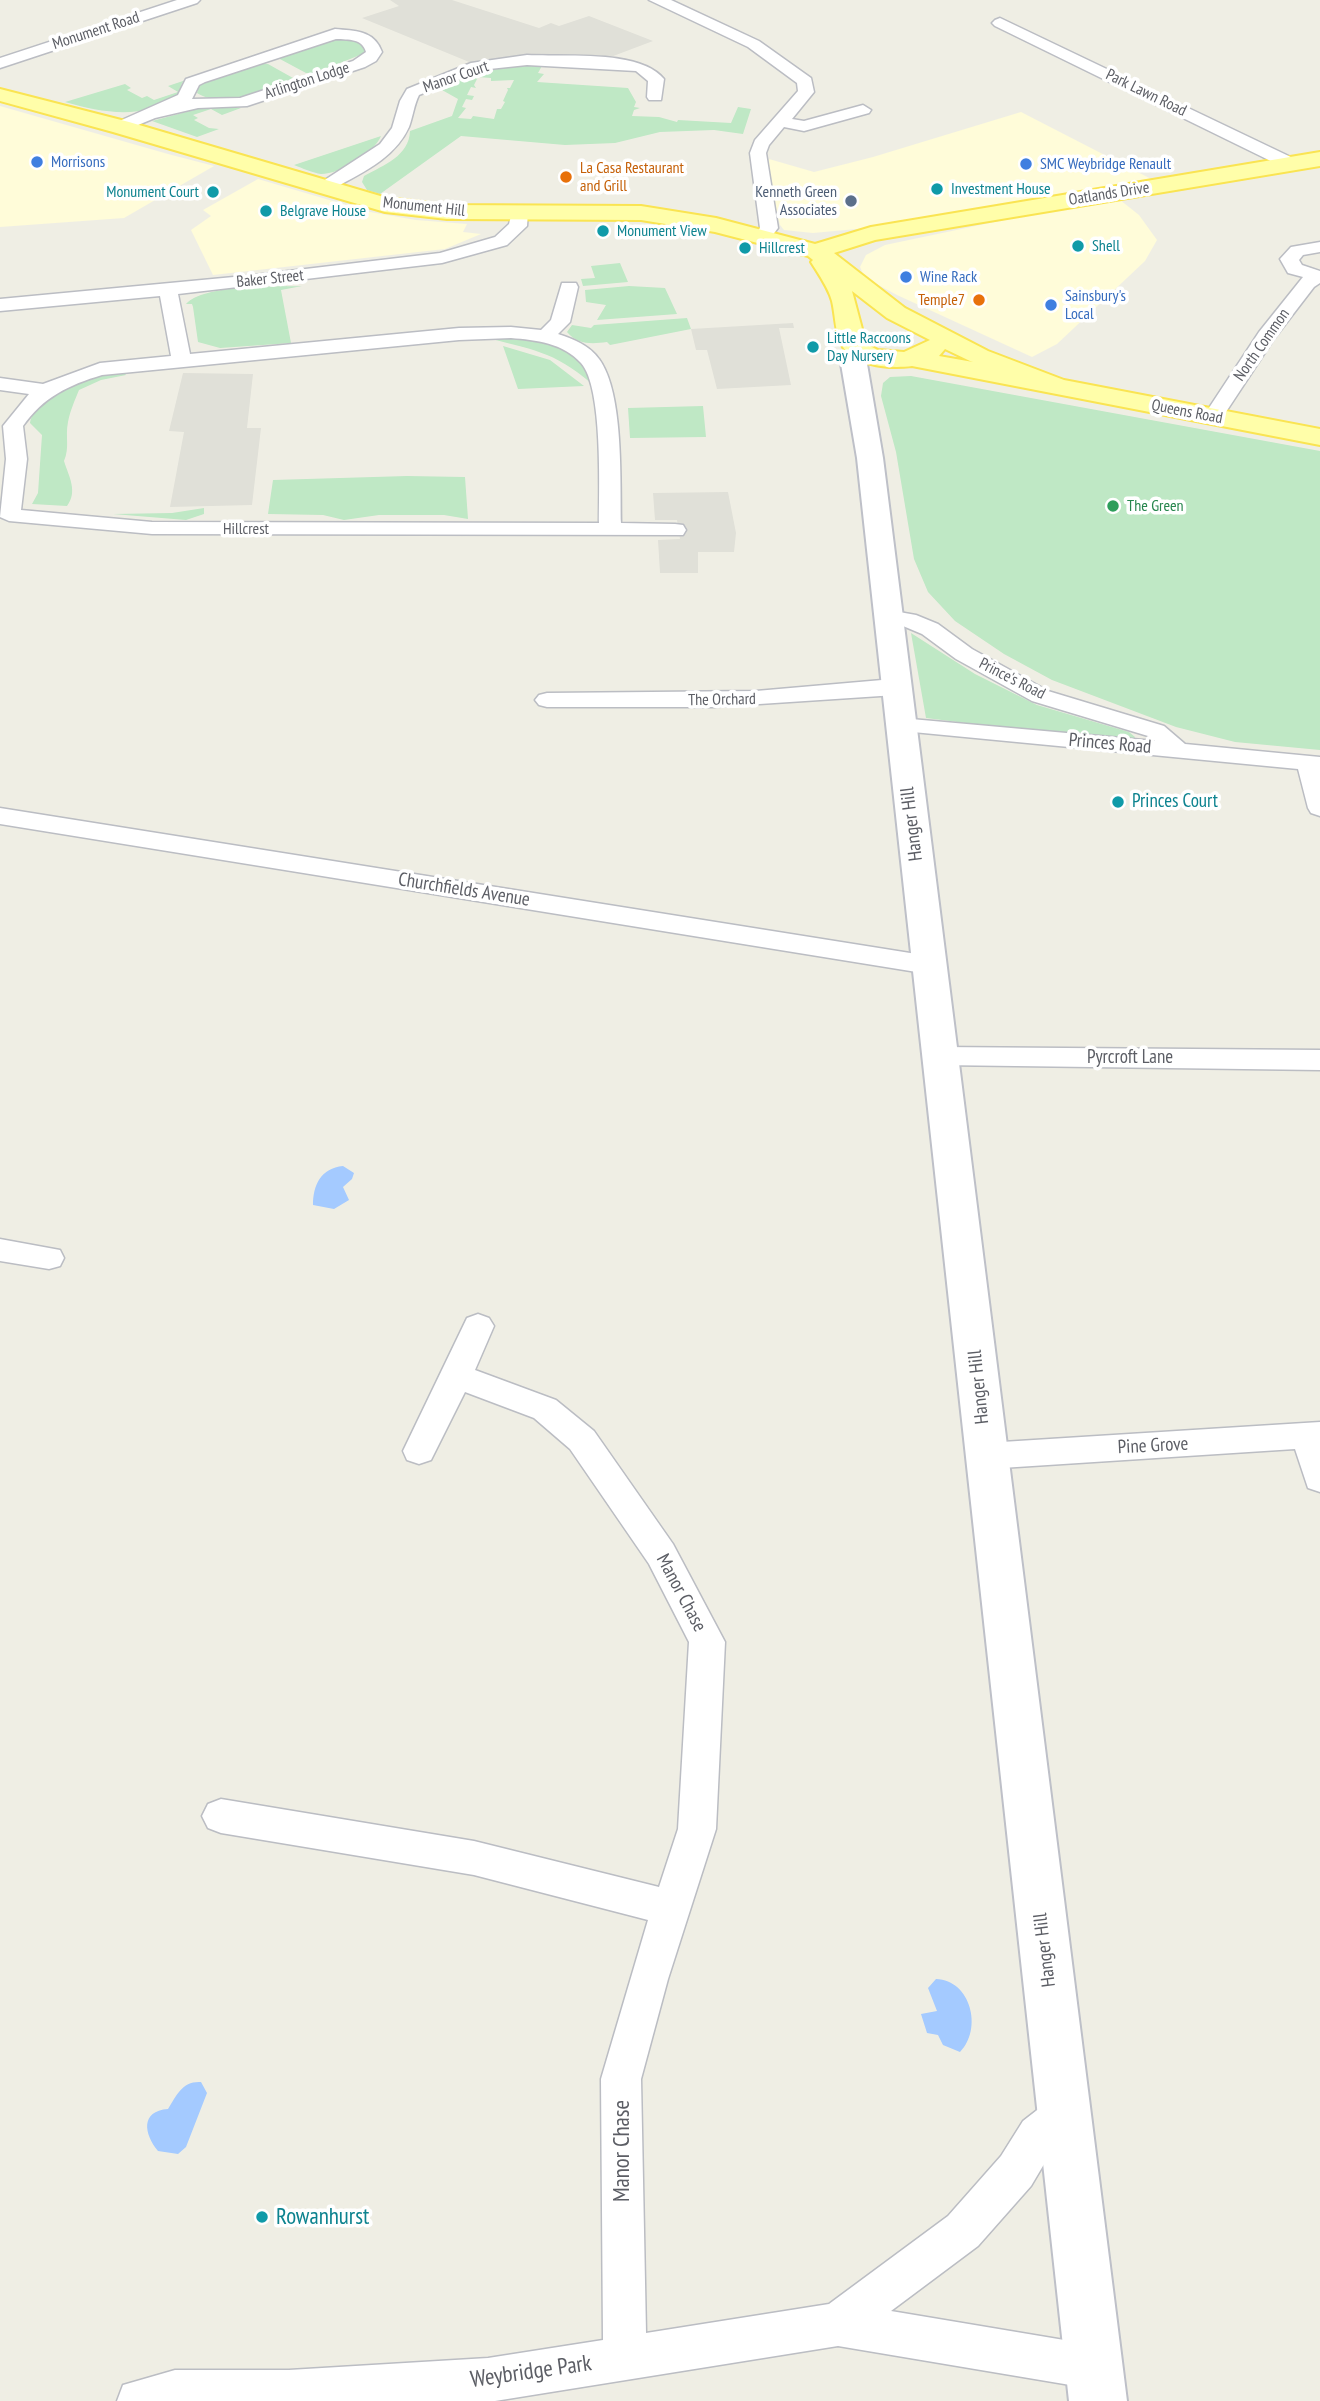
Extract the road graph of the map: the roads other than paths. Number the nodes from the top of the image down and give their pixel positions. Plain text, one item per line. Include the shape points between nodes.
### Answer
1 (192, 0) edge
2 (657, 0) edge
3 (1022, 17) dead end
4 (1000, 23) junction
5 (980, 29) dead end
6 (0, 62) edge
7 (0, 95) edge
8 (655, 97) dead end
9 (863, 110) dead end
10 (155, 113) junction
11 (783, 122) junction
12 (121, 127) junction
13 (1320, 159) edge
14 (1291, 164) junction
15 (323, 187) junction
16 (519, 212) junction
17 (762, 237) junction
18 (1320, 247) edge
19 (816, 251) junction
20 (1318, 277) edge
21 (569, 287) dead end
22 (168, 290) junction
23 (0, 305) edge
24 (907, 318) junction
25 (940, 336) junction
26 (545, 337) junction
27 (861, 353) junction
28 (911, 358) junction
29 (181, 360) junction
30 (0, 383) edge
31 (1055, 384) junction
32 (44, 390) junction
33 (1213, 417) junction
34 (1320, 437) edge
35 (4, 515) edge
36 (610, 530) junction
37 (676, 530) dead end
38 (888, 617) junction
39 (896, 688) junction
40 (547, 700) dead end
41 (901, 725) junction
42 (1177, 751) junction
43 (1314, 763) edge
44 (1320, 808) edge
45 (0, 816) edge
46 (929, 965) junction
47 (939, 1056) junction
48 (1320, 1060) edge
49 (0, 1250) edge
50 (49, 1258) dead end
51 (478, 1326) dead end
52 (457, 1376) junction
53 (1313, 1436) edge
54 (419, 1451) dead end
55 (986, 1456) junction
56 (1320, 1479) edge
57 (220, 1816) dead end
58 (671, 1908) junction
59 (1064, 2115) junction
60 (838, 2325) junction
61 (625, 2359) junction
62 (1096, 2384) edge
63 (139, 2401) edge

1 - 6 street, Monument Road
2 - 11 street via 753,44 805,81 806,92
3 - 4 street
4 - 5 street
4 - 14 street, Park Lawn Road
7 - 12 main road, Monument Hill
8 - 15 street, Manor Court via 656,79 640,67 527,60 477,66 413,92 406,100 400,128 383,149
9 - 11 street via 804,126
10 - 10 street, Arlington Lodge via 185,98 192,82 335,34 360,36 371,43 374,52 359,64 241,103 198,103
10 - 12 street, Arlington Lodge
11 - 17 street via 758,153 769,228
12 - 15 main road, Monument Hill
13 - 14 main road, Oatlands Drive
14 - 19 main road, Oatlands Drive via 881,232
15 - 16 main road, Monument Hill via 414,209
16 - 17 main road, Monument Hill via 641,213
16 - 22 street, Baker Street via 518,226 501,241 442,258
17 - 19 main road, Monument Hill
18 - 20 street, North Common via 1297,251 1289,259 1296,269
19 - 24 main road, Queens Road
19 - 27 main road via 844,299
20 - 33 street, North Common via 1307,283 1266,337
21 - 26 street via 560,322
22 - 23 street, Baker Street
22 - 29 street
24 - 25 main road, Queens Road
24 - 27 main road via 874,322
25 - 28 main road via 930,351
25 - 31 main road, Queens Road via 995,363
26 - 29 street, Hillcrest via 459,334
26 - 36 street, Hillcrest via 579,351 593,363 601,384
27 - 28 main road, Queens Road
27 - 38 main road, Hanger Hill
28 - 31 main road, Queens Road
29 - 32 street, Hillcrest via 100,369
30 - 32 street
31 - 33 main road, Queens Road
32 - 35 street, Hillcrest via 13,426 15,475
33 - 34 main road, Queens Road
35 - 36 street, Hillcrest via 152,528
36 - 37 street, Hillcrest
38 - 39 main road, Hanger Hill
38 - 42 street, Prince's Road via 930,629 964,654 1040,696 1156,731
39 - 40 street, The Orchard via 720,701
39 - 41 main road, Hanger Hill
41 - 42 street, Princes Road
41 - 46 main road, Hanger Hill
42 - 43 street, Princes Road
43 - 44 street
45 - 46 street, Churchfields Avenue
46 - 47 main road, Hanger Hill
47 - 48 street, Pyrcroft Lane
47 - 55 main road, Hanger Hill
49 - 50 street
51 - 52 street
52 - 54 street
52 - 58 street, Manor Chase via 545,1409 582,1440 661,1554 707,1642 696,1829
53 - 55 street, Pine Grove
53 - 56 street
55 - 59 main road, Hanger Hill
57 - 58 street via 474,1858
58 - 61 street, Manor Chase via 621,2080
59 - 60 street, Weybridge Park via 1038,2135 1016,2171 963,2231
59 - 62 main road, Hanger Hill
60 - 61 street, Weybridge Park
60 - 62 street, Weybridge Park
61 - 63 street, Weybridge Park via 488,2380 289,2392 175,2392

